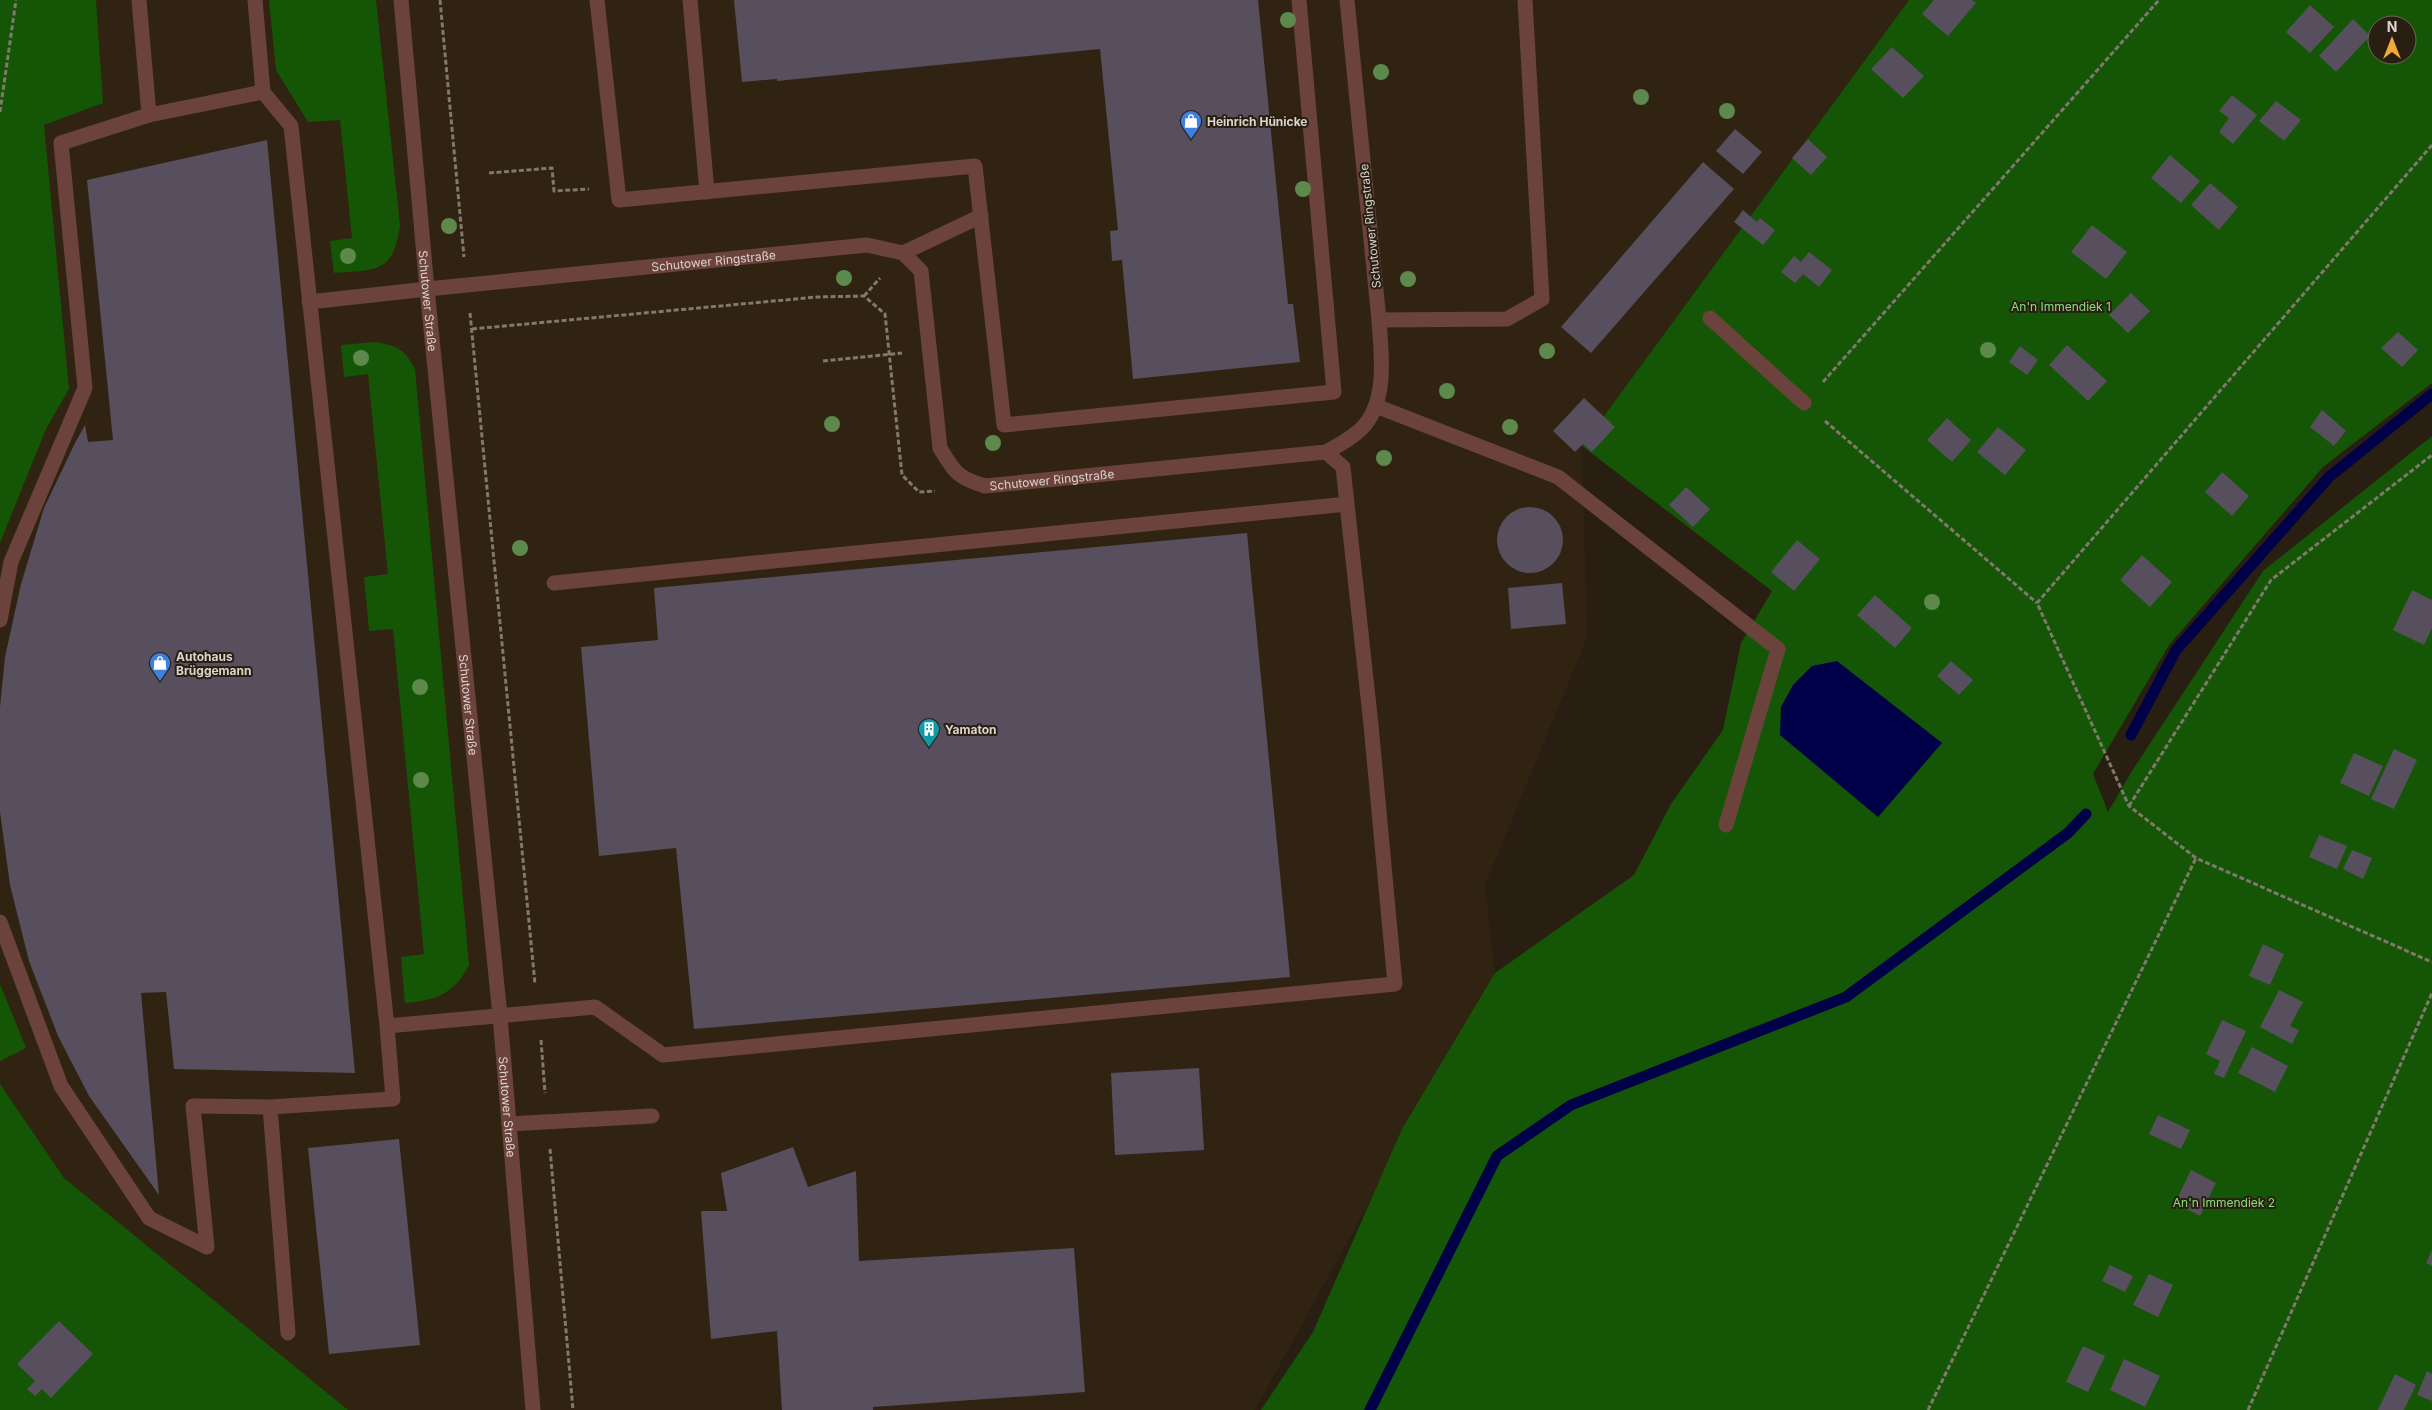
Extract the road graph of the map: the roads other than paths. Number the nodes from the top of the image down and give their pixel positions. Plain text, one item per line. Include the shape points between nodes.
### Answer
1 (139, 0) edge
2 (255, 0) edge
3 (401, 0) edge
4 (597, 0) edge
5 (690, 0) edge
6 (1299, 0) edge
7 (1347, 0) edge
8 (1525, 0) edge
9 (262, 92) junction
10 (149, 115) junction
11 (707, 192) junction
12 (981, 216) junction
13 (903, 253) junction
14 (427, 289) junction
15 (309, 302) junction
16 (1710, 318) dead end
17 (1379, 320) junction
18 (1804, 403) road end
19 (1376, 406) junction
20 (1326, 452) junction
21 (1347, 504) junction
22 (554, 583) dead end
23 (0, 620) edge
24 (1726, 826) dead end
25 (0, 922) edge
26 (500, 1016) junction
27 (387, 1026) junction
28 (270, 1107) junction
29 (652, 1116) dead end
30 (509, 1124) junction
31 (288, 1333) dead end
32 (533, 1410) edge

1 - 10 street
2 - 9 street
3 - 14 street, Schutower Straße
4 - 11 street via 619,200
5 - 11 street
6 - 12 street via 1334,392 1004,425
7 - 17 street, Schutower Ringstraße
8 - 17 street via 1542,299 1507,319
9 - 10 street
9 - 15 street via 292,126
10 - 23 street via 61,143 84,388 11,562
11 - 12 street via 975,166
12 - 13 street
13 - 14 street, Schutower Ringstraße via 867,245
13 - 20 street, Schutower Ringstraße via 921,271 940,448 951,467 966,480 985,486
14 - 15 street, Schutower Ringstraße
14 - 26 street, Schutower Straße
15 - 27 street
16 - 18 street
17 - 19 street, Schutower Ringstraße via 1382,372
19 - 20 street, Schutower Ringstraße via 1365,425
19 - 24 street via 1558,477 1778,649
20 - 21 street via 1343,467
21 - 22 street
21 - 26 street via 1395,984 663,1055 595,1008
25 - 28 street via 61,1086 149,1218 207,1247 193,1106
26 - 27 street
26 - 30 street, Schutower Straße
27 - 28 street via 393,1100
28 - 31 street
29 - 30 street
30 - 32 street, Schutower Straße

